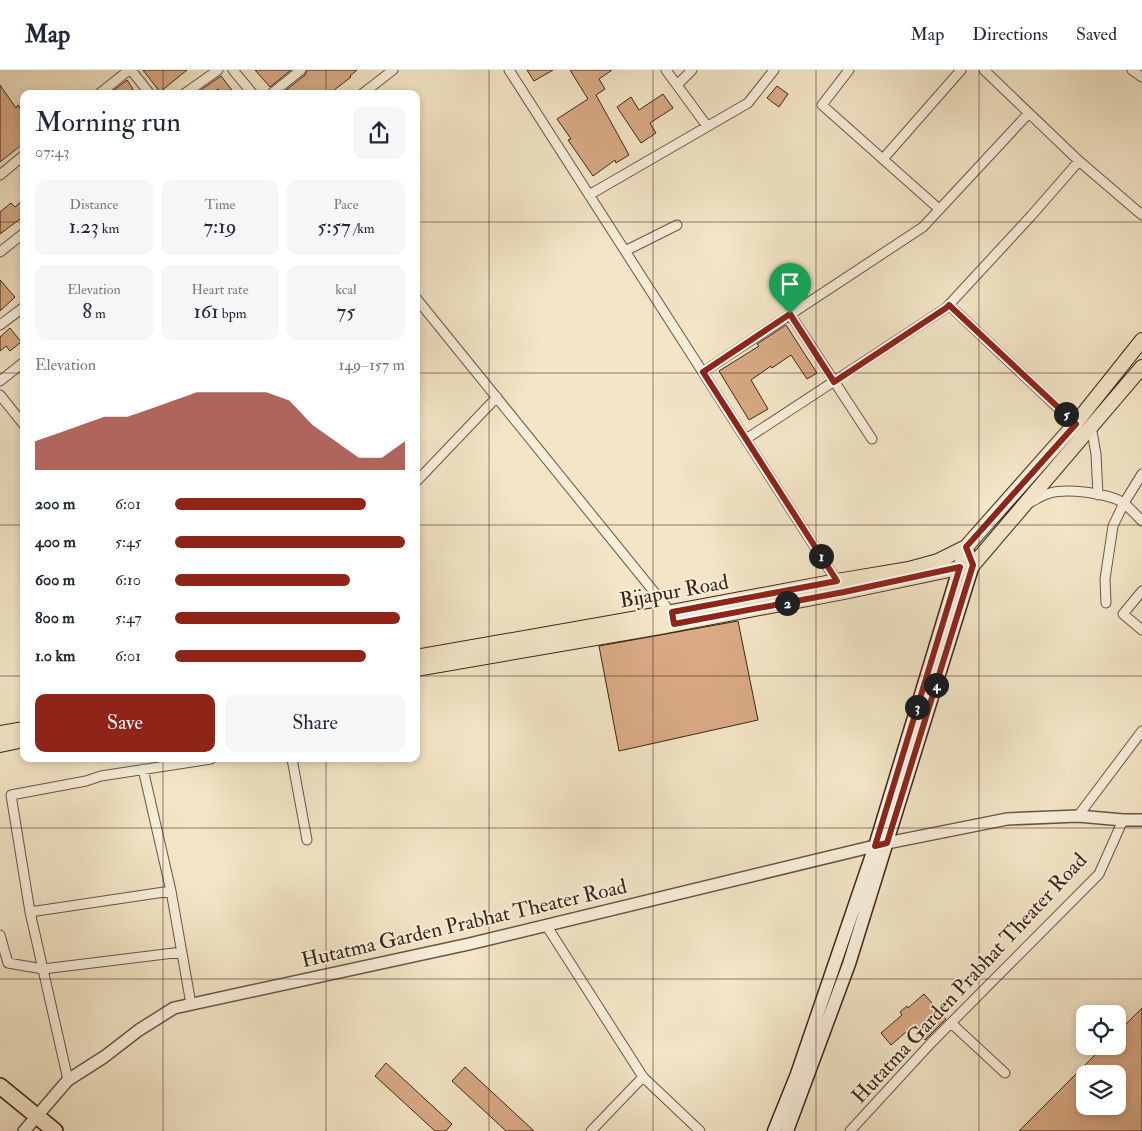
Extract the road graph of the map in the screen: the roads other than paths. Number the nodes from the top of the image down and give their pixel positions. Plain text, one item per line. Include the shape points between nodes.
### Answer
1 (130, 70) edge
2 (218, 70) edge
3 (233, 70) edge
4 (301, 70) edge
5 (509, 70) edge
6 (666, 70) edge
7 (692, 70) edge
8 (774, 70) edge
9 (849, 70) edge
10 (961, 70) edge
11 (984, 70) edge
12 (1132, 70) edge
13 (389, 71) edge
14 (1142, 77) edge
15 (677, 85) junction
16 (104, 90) edge
17 (147, 90) edge
18 (190, 90) edge
19 (250, 90) edge
20 (275, 90) edge
21 (367, 90) edge
22 (1029, 112) junction
23 (707, 126) junction
24 (20, 158) edge
25 (884, 160) junction
26 (1079, 161) junction
27 (0, 174) edge
28 (589, 195) junction
29 (939, 209) junction
30 (1142, 215) edge
31 (677, 225) dead end
32 (20, 236) edge
33 (625, 251) junction
34 (0, 252) edge
35 (420, 303) edge
36 (949, 305) junction
37 (20, 310) edge
38 (790, 314) junction
39 (0, 326) edge
40 (1142, 340) edge
41 (20, 365) edge
42 (1142, 367) edge
43 (703, 372) junction
44 (0, 381) edge
45 (834, 382) junction
46 (0, 395) edge
47 (497, 397) junction
48 (20, 420) edge
49 (1076, 424) junction
50 (1091, 426) junction
51 (746, 439) junction
52 (872, 439) dead end
53 (1142, 474) edge
54 (420, 478) edge
55 (1098, 494) junction
56 (1124, 503) junction
57 (1022, 506) junction
58 (1142, 521) edge
59 (966, 547) junction
60 (966, 566) junction
61 (840, 586) junction
62 (1142, 591) edge
63 (1106, 603) dead end
64 (673, 618) junction
65 (1142, 630) edge
66 (420, 656) edge
67 (420, 668) edge
68 (20, 730) edge
69 (1142, 730) edge
70 (0, 733) edge
71 (20, 741) edge
72 (0, 745) edge
73 (192, 762) edge
74 (293, 762) edge
75 (143, 770) junction
76 (1078, 816) junction
77 (1123, 820) junction
78 (1142, 820) edge
79 (307, 840) dead end
80 (881, 844) junction
81 (171, 891) junction
82 (30, 912) junction
83 (546, 925) junction
84 (0, 936) edge
85 (182, 952) junction
86 (43, 969) junction
87 (191, 1004) junction
88 (951, 1023) junction
89 (1005, 1073) dead end
90 (643, 1077) junction
91 (68, 1080) junction
92 (0, 1086) edge
93 (37, 1116) junction
94 (24, 1131) edge
95 (55, 1131) edge
96 (591, 1131) edge
97 (700, 1131) edge
98 (774, 1131) edge
99 (787, 1131) edge
100 (850, 1131) edge

1 - 16 street
1 - 17 street
2 - 18 street
3 - 19 street
4 - 20 street
5 - 28 street
6 - 15 street
7 - 15 street
8 - 23 street via 748,103
9 - 25 street via 822,106
10 - 25 street
11 - 22 street
12 - 14 street
13 - 21 street
15 - 23 street
22 - 26 street
22 - 29 street
23 - 28 street
24 - 27 street
25 - 29 street
26 - 30 street
26 - 36 street
28 - 33 street
29 - 38 street via 923,227
31 - 33 street
32 - 34 street
33 - 43 street
35 - 47 street
36 - 45 street
36 - 49 street
37 - 39 street
38 - 43 street
38 - 45 street
40 - 49 main road
41 - 44 street
42 - 50 main road
43 - 51 street
45 - 51 street
45 - 52 street
46 - 48 street
47 - 54 street
47 - 64 street
49 - 59 main road
50 - 55 street
50 - 57 main road
51 - 61 street
53 - 56 street
55 - 56 street
55 - 57 street via 1050,493
56 - 58 street
56 - 63 street via 1113,526
57 - 60 main road
59 - 60 main road
59 - 61 main road, Bijapur Road via 938,561
60 - 61 main road
60 - 80 main road
61 - 64 main road, Bijapur Road
62 - 65 street via 1123,614
64 - 66 main road, Bijapur Road
64 - 67 main road
68 - 70 main road
69 - 76 street
71 - 72 main road
73 - 75 street
74 - 79 street
75 - 81 street
75 - 82 street via 11,795
76 - 77 street, Hutatma Garden Prabhat Theater Road
76 - 80 street, Hutatma Garden Prabhat Theater Road via 1007,819
77 - 78 street, Hutatma Garden Prabhat Theater Road
77 - 88 street, Hutatma Garden Prabhat Theater Road via 1099,874
80 - 83 street, Hutatma Garden Prabhat Theater Road
80 - 98 main road
80 - 99 main road via 849,964
81 - 82 street
81 - 85 street
82 - 86 street
83 - 87 street, Hutatma Garden Prabhat Theater Road
83 - 90 street
84 - 86 street via 8,963
85 - 86 street
85 - 87 street
86 - 91 street
87 - 91 street, Hutatma Garden Prabhat Theater Road via 174,1008
88 - 89 street
88 - 100 street, Hutatma Garden Prabhat Theater Road
90 - 96 street
90 - 97 street
91 - 93 street, Hutatma Garden Prabhat Theater Road
92 - 93 highway
93 - 94 street, Hutatma Garden Prabhat Theater Road
93 - 95 highway

